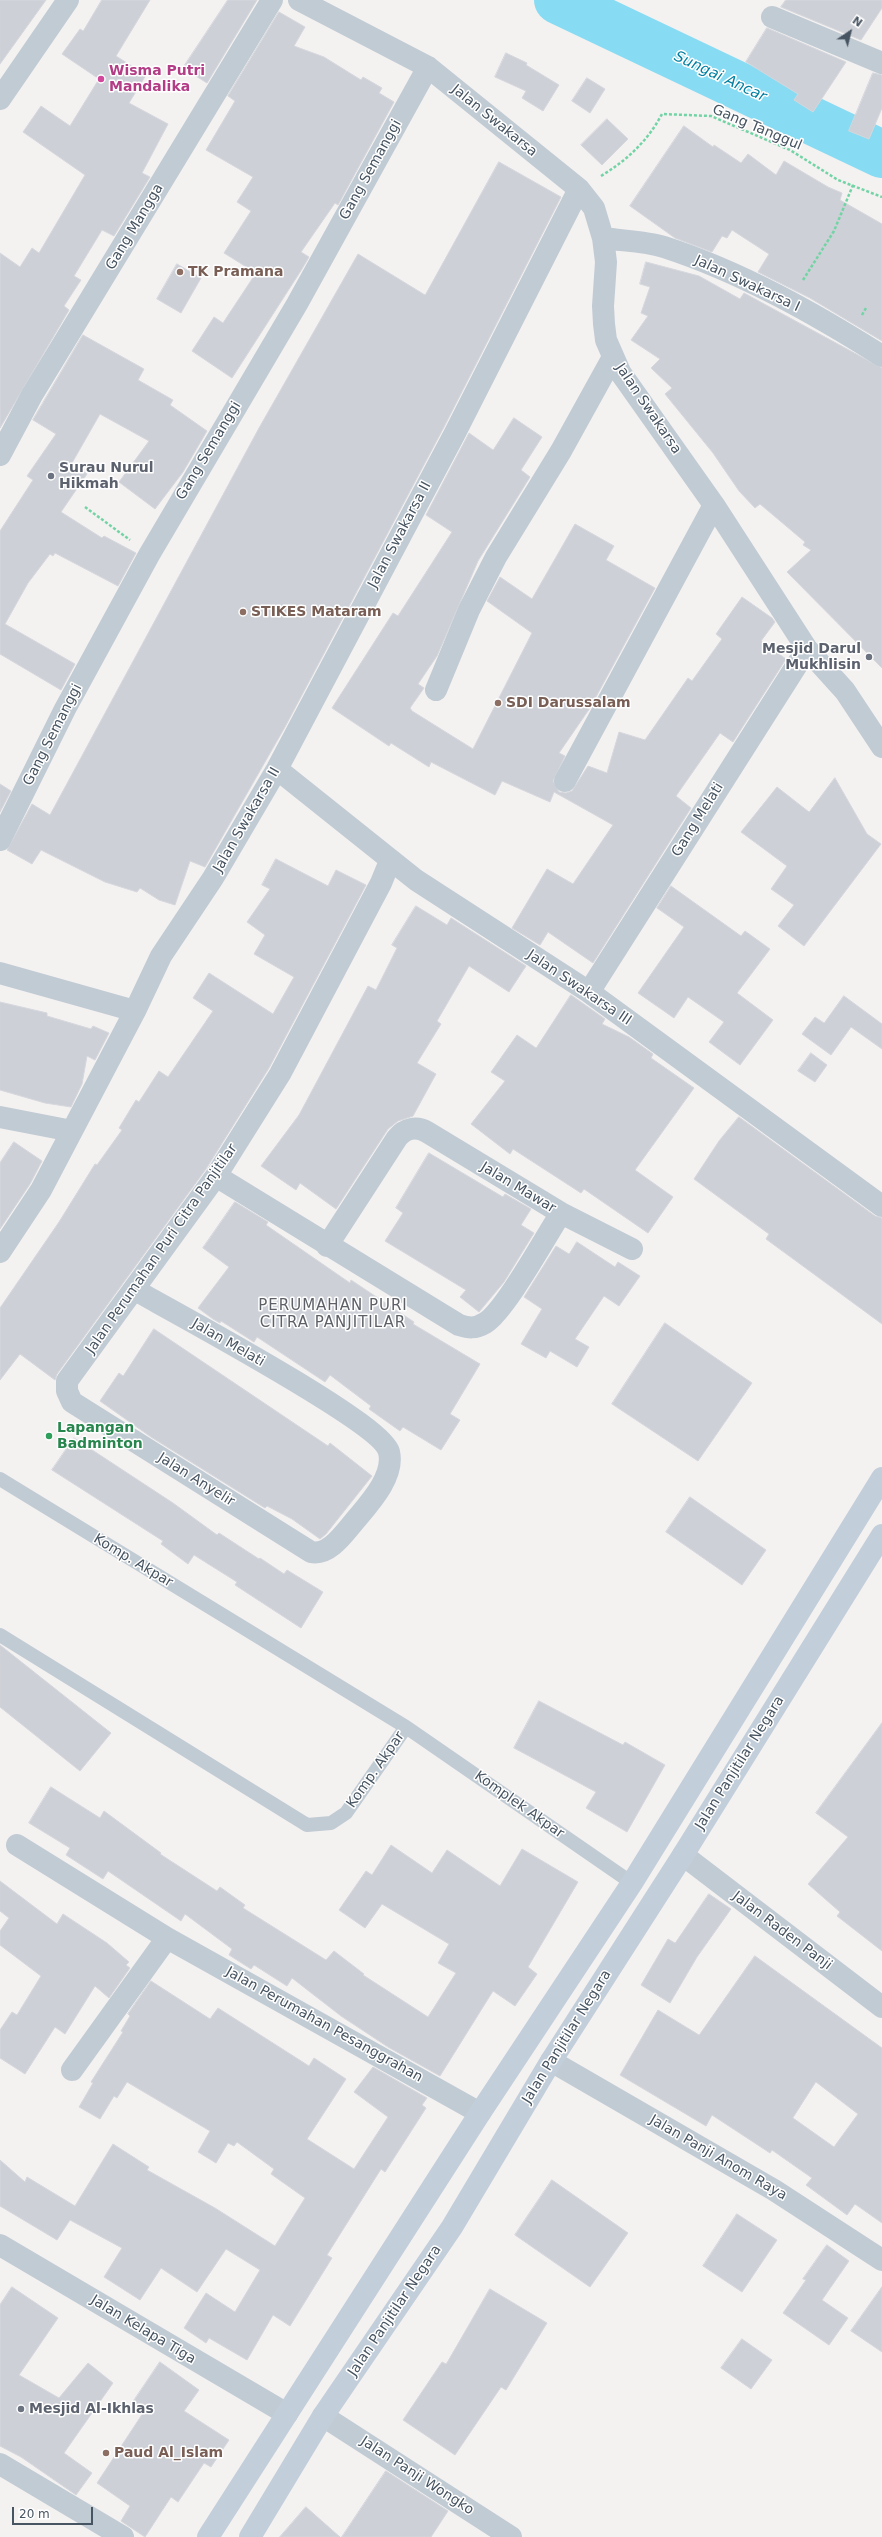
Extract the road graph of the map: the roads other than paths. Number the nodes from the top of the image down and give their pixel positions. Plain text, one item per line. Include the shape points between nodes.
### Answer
1 (68, 0) edge
2 (272, 0) edge
3 (299, 0) edge
4 (772, 17) dead end
5 (882, 63) edge
6 (428, 67) junction
7 (0, 99) edge
8 (579, 190) junction
9 (604, 238) junction
10 (882, 356) edge
11 (613, 357) junction
12 (0, 455) edge
13 (714, 505) junction
14 (807, 649) junction
15 (436, 690) dead end
16 (882, 747) edge
17 (277, 769) junction
18 (565, 781) dead end
19 (0, 840) edge
20 (390, 861) junction
21 (0, 973) edge
22 (589, 992) junction
23 (135, 1011) junction
24 (0, 1117) edge
25 (72, 1131) junction
26 (216, 1176) junction
27 (882, 1206) edge
28 (561, 1213) junction
29 (327, 1246) junction
30 (632, 1249) dead end
31 (0, 1252) edge
32 (135, 1290) junction
33 (67, 1381) joint
34 (882, 1478) edge
35 (0, 1479) edge
36 (298, 1544) joint
37 (879, 1549) edge
38 (0, 1635) edge
39 (763, 1671) junction
40 (789, 1686) junction
41 (406, 1727) junction
42 (17, 1845) dead end
43 (683, 1855) junction
44 (632, 1883) junction
45 (167, 1938) junction
46 (882, 2007) edge
47 (551, 2061) junction
48 (72, 2070) dead end
49 (480, 2113) junction
50 (0, 2245) edge
51 (882, 2260) edge
52 (287, 2414) junction
53 (323, 2416) junction
54 (0, 2464) edge
55 (122, 2537) edge
56 (208, 2537) edge
57 (250, 2537) edge
58 (511, 2537) edge

1 - 7 street
2 - 12 street, Gang Mangga via 32,395
3 - 6 street, Jalan Swakarsa
4 - 5 street
6 - 8 street, Jalan Swakarsa
6 - 19 street, Gang Semanggi via 297,304 149,555 65,709
8 - 9 street, Jalan Swakarsa via 594,208
8 - 17 street, Jalan Swakarsa II via 455,433
9 - 10 street, Jalan Swakarsa I via 662,247 724,271 789,303
9 - 11 street, Jalan Swakarsa via 606,262 603,306 606,340
11 - 13 street, Jalan Swakarsa via 620,372
11 - 15 street via 561,451 496,557 469,610
13 - 14 street, Jalan Swakarsa
13 - 18 street
14 - 16 street, Jalan Swakarsa via 845,691
14 - 22 street, Gang Melati
17 - 20 street, Jalan Swakarsa III
17 - 23 street, Jalan Swakarsa II via 214,878 161,956
20 - 22 street, Jalan Swakarsa III
20 - 26 street, Jalan Perumahan Puri Citra Panjitilar via 381,883 280,1074
21 - 23 street
22 - 27 street, Jalan Swakarsa III
23 - 25 street, Jalan Swakarsa II
24 - 25 street
25 - 31 street, Jalan Swakarsa II via 41,1190
26 - 29 street, Jalan Mawar
26 - 32 street, Jalan Perumahan Puri Citra Panjitilar
28 - 29 street, Jalan Mawar via 510,1295 486,1322 472,1329 459,1325
28 - 29 street, Jalan Mawar via 428,1132 414,1129 403,1132 397,1138
28 - 30 street
32 - 33 street, Jalan Perumahan Puri Citra Panjitilar
32 - 36 street, Jalan Melati via 321,1396 379,1439 389,1451 391,1465 378,1490 353,1523 326,1551 318,1554
33 - 36 street, Jalan Anyelir via 66,1391 72,1402
34 - 39 main road
35 - 41 lane, Komp. Akpar
37 - 40 main road, Jalan Panjitilar Negara
38 - 41 lane, Komp. Akpar via 307,1825 331,1823 346,1813
39 - 40 main road
39 - 44 main road
40 - 43 main road, Jalan Panjitilar Negara
41 - 44 lane, Komplek Akpar
42 - 45 street, Jalan Perumahan Pesanggrahan
43 - 46 street, Jalan Raden Panji
43 - 47 main road, Jalan Panjitilar Negara
44 - 49 main road
45 - 48 street
45 - 49 street, Jalan Perumahan Pesanggrahan
47 - 51 street, Jalan Panji Anom Raya via 774,2190
47 - 53 main road, Jalan Panjitilar Negara via 452,2227
49 - 52 main road
50 - 52 street, Jalan Kelapa Tiga
52 - 56 main road
53 - 57 main road, Jalan Panjitilar Negara
53 - 58 street, Jalan Panji Wongko
54 - 55 street

